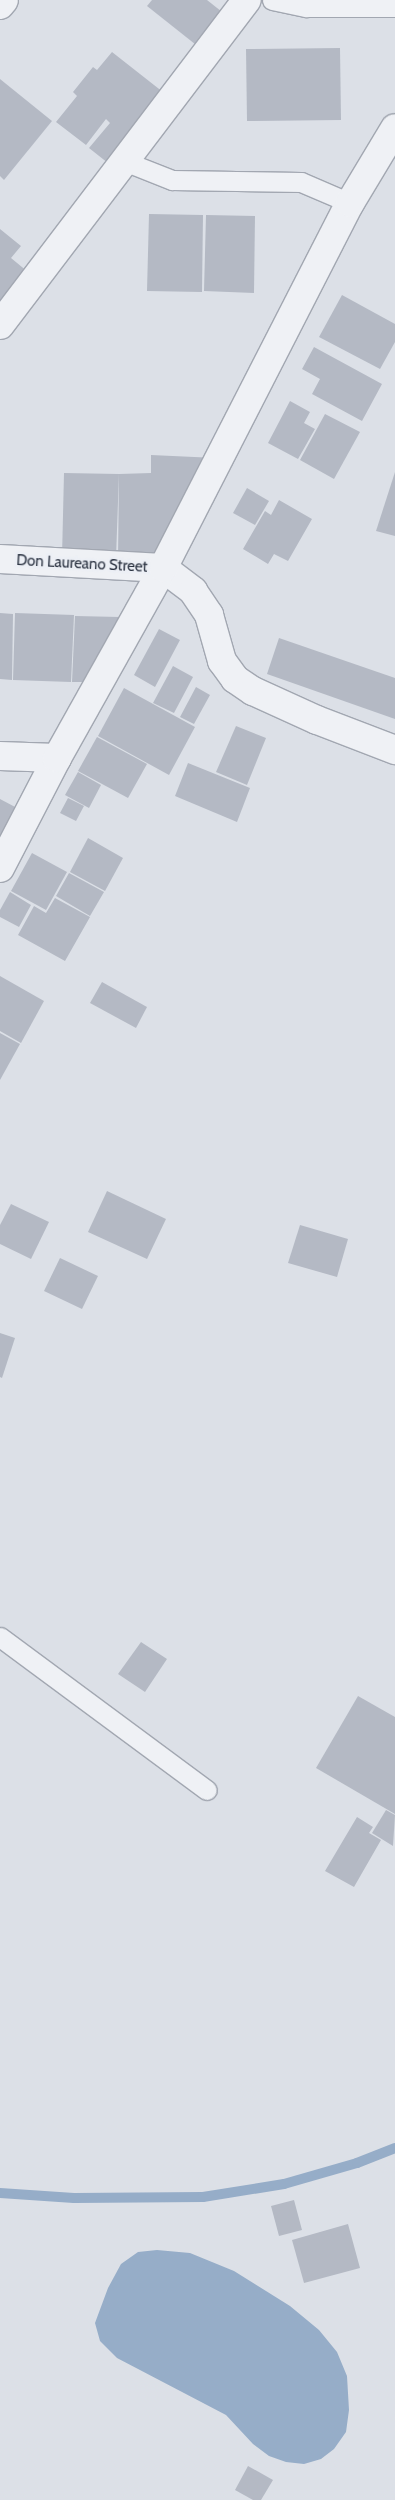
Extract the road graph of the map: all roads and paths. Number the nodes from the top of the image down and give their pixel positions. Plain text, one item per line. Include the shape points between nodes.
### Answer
1 (4, 0) edge
2 (247, 0) edge
3 (272, 0) edge
4 (0, 5) edge
5 (395, 7) edge
6 (395, 128) edge
7 (124, 161) junction
8 (350, 203) junction
9 (0, 325) edge
10 (0, 560) edge
11 (163, 568) junction
12 (395, 750) edge
13 (0, 756) edge
14 (57, 758) junction
15 (0, 868) edge
16 (0, 1637) edge
17 (207, 1790) dead end

1 - 4 street
2 - 7 street
3 - 5 lane via 306,7
6 - 8 street
7 - 8 lane via 172,180 301,182
7 - 9 street
8 - 11 street
10 - 11 street, Don Laureano Street
11 - 12 street via 193,591 209,615 222,661 236,679 253,691 317,720
11 - 14 street
13 - 14 street
14 - 15 street
16 - 17 lane

